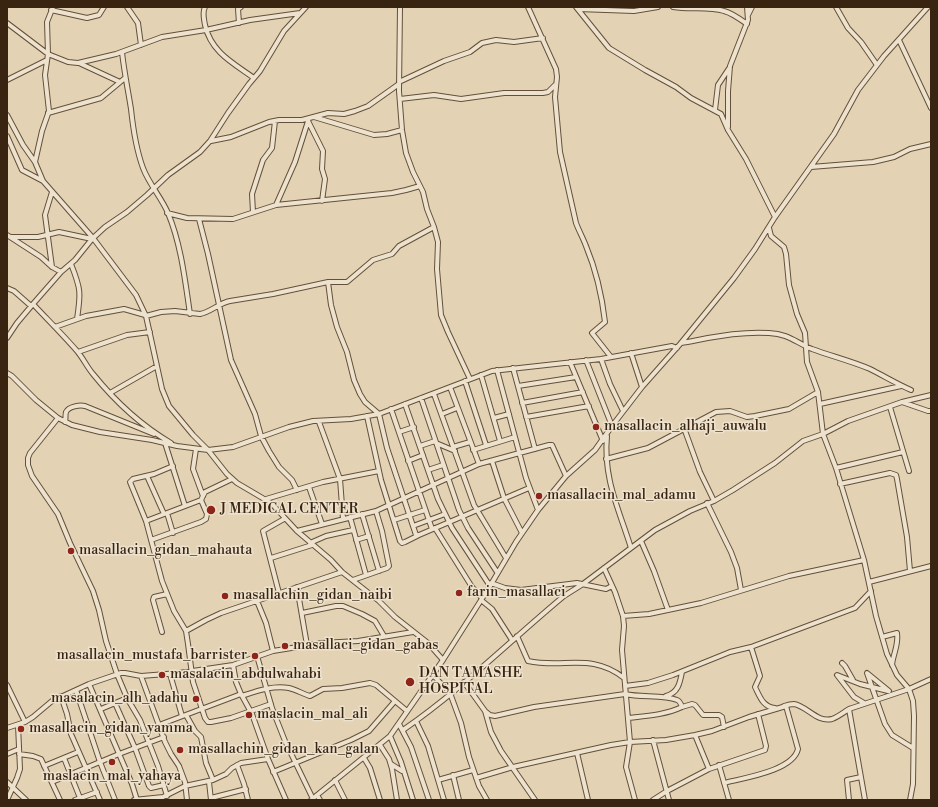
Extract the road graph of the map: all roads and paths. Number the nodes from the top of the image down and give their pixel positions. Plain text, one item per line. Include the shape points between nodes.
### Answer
1 (104, 7) edge
2 (127, 7) edge
3 (241, 7) edge
4 (306, 7) edge
5 (400, 7) edge
6 (528, 7) edge
7 (658, 7) edge
8 (673, 7) edge
9 (747, 7) edge
10 (752, 7) edge
11 (836, 7) edge
12 (928, 7) edge
13 (52, 8) edge
14 (204, 8) edge
15 (577, 8) edge
16 (300, 13) junction
17 (748, 16) junction
18 (7, 23) edge
19 (239, 23) junction
20 (746, 24) junction
21 (206, 30) junction
22 (543, 38) junction
23 (899, 40) junction
24 (142, 45) junction
25 (122, 52) junction
26 (48, 54) junction
27 (47, 60) junction
28 (78, 63) junction
29 (877, 65) junction
30 (730, 66) junction
31 (125, 78) junction
32 (254, 78) junction
33 (7, 80) edge
34 (120, 82) junction
35 (399, 83) junction
36 (556, 84) junction
37 (400, 99) junction
38 (931, 108) edge
39 (716, 110) junction
40 (48, 114) junction
41 (7, 115) edge
42 (314, 117) junction
43 (308, 119) junction
44 (275, 121) junction
45 (402, 130) junction
46 (728, 130) junction
47 (7, 136) edge
48 (210, 141) junction
49 (931, 144) edge
50 (35, 162) junction
51 (811, 167) junction
52 (43, 181) junction
53 (420, 186) junction
54 (153, 189) junction
55 (52, 192) junction
56 (322, 201) junction
57 (276, 205) junction
58 (167, 212) junction
59 (253, 212) junction
60 (775, 217) junction
61 (199, 219) junction
62 (434, 227) junction
63 (769, 228) junction
64 (48, 234) junction
65 (9, 236) edge
66 (93, 238) junction
67 (71, 264) junction
68 (52, 267) junction
69 (61, 272) junction
70 (328, 282) junction
71 (7, 284) edge
72 (9, 288) edge
73 (32, 305) junction
74 (220, 306) junction
75 (190, 314) junction
76 (145, 315) junction
77 (77, 319) junction
78 (55, 327) junction
79 (150, 332) junction
80 (7, 338) edge
81 (681, 343) junction
82 (805, 346) junction
83 (677, 348) junction
84 (78, 352) junction
85 (630, 353) junction
86 (611, 357) junction
87 (601, 358) junction
88 (586, 360) junction
89 (570, 362) junction
90 (157, 366) junction
91 (513, 368) junction
92 (497, 370) junction
93 (7, 373) edge
94 (481, 375) junction
95 (576, 377) junction
96 (470, 379) junction
97 (465, 381) junction
98 (518, 386) junction
99 (902, 386) junction
100 (450, 387) junction
101 (642, 387) junction
102 (911, 390) dead end
103 (582, 392) junction
104 (818, 392) junction
105 (110, 393) junction
106 (434, 394) junction
107 (931, 395) edge
108 (421, 398) junction
109 (902, 402) junction
110 (522, 403) junction
111 (406, 404) junction
112 (820, 404) junction
113 (589, 406) junction
114 (890, 406) junction
115 (457, 408) junction
116 (391, 409) junction
117 (931, 411) edge
118 (623, 412) junction
119 (379, 414) junction
120 (442, 414) junction
121 (509, 414) junction
122 (367, 416) junction
123 (526, 417) junction
124 (58, 418) junction
125 (494, 418) junction
126 (65, 422) junction
127 (319, 422) junction
128 (612, 426) junction
129 (414, 427) junction
130 (684, 428) junction
131 (398, 432) junction
132 (607, 434) junction
133 (823, 434) junction
134 (158, 435) junction
135 (261, 436) junction
136 (515, 437) junction
137 (500, 441) junction
138 (603, 441) junction
139 (436, 442) junction
140 (470, 442) junction
141 (165, 443) junction
142 (177, 446) junction
143 (420, 446) junction
144 (486, 446) junction
145 (196, 449) junction
146 (454, 449) junction
147 (535, 449) junction
148 (208, 450) junction
149 (473, 450) junction
150 (903, 452) junction
151 (520, 453) junction
152 (423, 455) junction
153 (606, 459) junction
154 (408, 461) junction
155 (492, 461) junction
156 (479, 464) junction
157 (443, 465) junction
158 (172, 466) junction
159 (836, 468) junction
160 (428, 470) junction
161 (379, 471) junction
162 (909, 471) dead end
163 (463, 472) junction
164 (148, 476) junction
165 (566, 476) junction
166 (232, 479) junction
167 (340, 479) junction
168 (448, 479) junction
169 (840, 484) junction
170 (434, 486) junction
171 (309, 487) junction
172 (529, 488) junction
173 (297, 490) junction
174 (418, 492) junction
175 (202, 498) junction
176 (403, 498) junction
177 (504, 498) junction
178 (266, 500) junction
179 (714, 501) junction
180 (707, 504) junction
181 (389, 505) junction
182 (185, 506) junction
183 (425, 510) junction
184 (476, 510) junction
185 (538, 510) junction
186 (376, 511) junction
187 (165, 514) junction
188 (362, 514) junction
189 (445, 514) junction
190 (410, 516) junction
191 (462, 516) junction
192 (350, 517) junction
193 (284, 518) junction
194 (343, 519) junction
195 (394, 520) junction
196 (146, 521) junction
197 (429, 521) junction
198 (450, 523) junction
199 (322, 524) junction
200 (413, 526) junction
201 (434, 529) junction
202 (353, 530) junction
203 (297, 531) junction
204 (173, 533) junction
205 (522, 533) junction
206 (419, 535) junction
207 (369, 536) junction
208 (151, 540) junction
209 (356, 540) junction
210 (641, 541) junction
211 (311, 544) junction
212 (631, 548) junction
213 (271, 558) junction
214 (506, 558) junction
215 (864, 560) junction
216 (931, 566) edge
217 (604, 568) junction
218 (379, 571) junction
219 (342, 572) junction
220 (497, 572) junction
221 (910, 572) junction
222 (366, 575) junction
223 (353, 580) junction
224 (869, 582) junction
225 (583, 584) junction
226 (490, 585) junction
227 (612, 586) junction
228 (297, 587) junction
229 (741, 590) junction
230 (871, 591) junction
231 (279, 593) junction
232 (167, 594) junction
233 (482, 599) junction
234 (257, 601) junction
235 (668, 610) junction
236 (302, 613) junction
237 (623, 616) junction
238 (162, 632) dead end
239 (186, 632) junction
240 (413, 632) junction
241 (384, 636) junction
242 (517, 636) junction
243 (882, 637) junction
244 (512, 640) junction
245 (307, 645) junction
246 (750, 647) junction
247 (273, 651) junction
248 (257, 656) junction
249 (443, 660) junction
250 (842, 663) dead end
251 (233, 665) junction
252 (892, 666) junction
253 (191, 672) junction
254 (682, 672) junction
255 (117, 674) junction
256 (170, 674) junction
257 (433, 675) junction
258 (142, 676) junction
259 (624, 678) junction
260 (931, 679) edge
261 (853, 680) junction
262 (464, 682) junction
263 (89, 684) junction
264 (7, 685) edge
265 (625, 686) junction
266 (873, 687) junction
267 (266, 688) junction
268 (909, 689) junction
269 (76, 690) junction
270 (889, 691) junction
271 (450, 693) junction
272 (896, 693) junction
273 (625, 694) junction
274 (242, 695) junction
275 (61, 696) junction
276 (663, 697) junction
277 (854, 697) junction
278 (127, 698) junction
279 (877, 699) junction
280 (395, 701) junction
281 (115, 703) junction
282 (865, 703) junction
283 (271, 704) junction
284 (786, 706) junction
285 (682, 707) junction
286 (202, 708) junction
287 (850, 708) junction
288 (100, 709) junction
289 (407, 710) junction
290 (485, 711) junction
291 (251, 712) junction
292 (758, 714) junction
293 (184, 715) junction
294 (628, 718) junction
295 (416, 720) junction
296 (25, 722) junction
297 (399, 724) junction
298 (18, 725) junction
299 (159, 725) junction
300 (724, 727) junction
301 (7, 728) edge
302 (403, 730) junction
303 (390, 736) junction
304 (695, 736) junction
305 (164, 737) junction
306 (653, 740) junction
307 (630, 742) junction
308 (148, 743) junction
309 (380, 745) junction
310 (135, 748) junction
311 (913, 748) junction
312 (19, 749) junction
313 (78, 752) junction
314 (577, 753) junction
315 (7, 754) edge
316 (19, 754) junction
317 (119, 754) junction
318 (64, 758) junction
319 (364, 758) junction
320 (268, 760) junction
321 (100, 762) junction
322 (296, 763) junction
323 (390, 764) junction
324 (237, 765) junction
325 (719, 765) junction
326 (44, 766) junction
327 (513, 767) junction
328 (86, 768) junction
329 (709, 769) junction
330 (402, 770) dead end
331 (474, 770) junction
332 (273, 772) junction
333 (70, 774) junction
334 (453, 775) junction
335 (861, 777) junction
336 (476, 778) junction
337 (335, 780) junction
338 (438, 780) junction
339 (211, 781) junction
340 (7, 782) edge
341 (52, 782) junction
342 (724, 783) junction
343 (164, 785) junction
344 (185, 786) junction
345 (13, 788) junction
346 (246, 789) junction
347 (667, 791) junction
348 (97, 792) junction
349 (317, 795) junction
350 (167, 796) junction
351 (80, 798) junction
352 (211, 799) edge
353 (312, 799) edge
354 (8, 800) edge
355 (26, 800) edge
356 (60, 800) edge
357 (75, 800) edge
358 (100, 800) edge
359 (115, 800) edge
360 (134, 800) edge
361 (137, 800) edge
362 (146, 800) edge
363 (187, 800) edge
364 (248, 800) edge
365 (286, 800) edge
366 (320, 800) edge
367 (345, 800) edge
368 (380, 800) edge
369 (397, 800) edge
370 (413, 800) edge
371 (428, 800) edge
372 (444, 800) edge
373 (459, 800) edge
374 (487, 800) edge
375 (535, 800) edge
376 (588, 800) edge
377 (635, 800) edge
378 (653, 800) edge
379 (669, 800) edge
380 (729, 800) edge
381 (849, 800) edge
382 (865, 800) edge
383 (910, 800) edge

1 - 13 street via 99,15 87,18
2 - 24 street via 138,23
3 - 19 street via 237,11
4 - 16 street
5 - 35 street
6 - 22 street
7 - 15 street via 634,11
8 - 20 street via 724,10
9 - 17 street
10 - 17 street
11 - 29 street via 848,28
12 - 23 street
13 - 26 street via 47,22
14 - 21 street
15 - 39 street via 609,48 691,98
16 - 19 street
16 - 32 street via 284,31
17 - 20 street
18 - 26 street
19 - 21 street
20 - 30 street
21 - 24 street via 162,37
21 - 32 street via 218,51
22 - 35 street via 482,43 470,52 444,61
22 - 36 street via 556,69
23 - 29 street
23 - 38 street
24 - 25 street
25 - 28 street
25 - 31 street
26 - 27 street
26 - 28 street
27 - 33 street
27 - 40 street via 45,75
28 - 34 street
29 - 51 street via 858,90 834,134
30 - 39 street via 718,86
30 - 46 street
31 - 34 street
31 - 54 street via 139,154
32 - 48 street
34 - 40 street via 101,98
35 - 37 street
35 - 42 street via 368,106 344,114 328,112
36 - 37 street via 553,89 543,93 461,99 434,95
36 - 86 street via 560,152 576,223 598,279 602,297 605,322 592,333
37 - 45 street
39 - 46 street via 722,116
40 - 50 street
41 - 50 street
42 - 43 street
42 - 45 street via 374,135
43 - 44 street
43 - 56 street via 323,151 322,169 325,183
43 - 57 street via 295,162
44 - 48 street via 231,137
44 - 59 street via 272,148 263,160 252,194
45 - 53 street via 406,153
46 - 60 street via 746,159
47 - 52 street via 22,170
48 - 54 street
49 - 51 street via 873,162
50 - 52 street
51 - 60 street
52 - 55 street
53 - 56 street via 392,193
53 - 62 street
54 - 58 street
54 - 66 street
55 - 64 street via 45,215
55 - 66 street
56 - 57 street
57 - 59 street
58 - 61 street
58 - 75 street via 183,269
59 - 61 street via 233,219
60 - 63 street
61 - 74 street
62 - 70 street via 399,246 392,254 374,260 347,282
62 - 96 street via 438,242 437,269 441,315
63 - 81 street via 734,278
63 - 82 street via 771,236 784,247 789,285 797,314 804,327
64 - 65 street via 38,237
64 - 66 street via 59,232
64 - 68 street
65 - 68 street
66 - 67 street
66 - 76 street via 136,295
67 - 69 street
67 - 77 street via 80,292
68 - 69 street
69 - 73 street
70 - 74 street via 230,301
70 - 119 street via 337,327 357,386 366,402
71 - 72 street
72 - 73 street
73 - 78 street
73 - 80 street
74 - 75 street via 204,314
74 - 135 street via 231,360 255,414
75 - 76 street via 175,311
76 - 77 street via 124,309
76 - 79 street
77 - 78 street
78 - 84 street
79 - 84 street via 123,336
79 - 90 street
81 - 82 street via 730,334 769,333 791,338
81 - 83 street
82 - 99 street via 870,369
82 - 104 street via 807,362
83 - 85 street via 672,346
83 - 101 street
84 - 105 street
85 - 86 street
85 - 101 street
86 - 87 street
87 - 88 street
87 - 118 street
88 - 89 street
88 - 128 street
89 - 91 street
89 - 95 street
90 - 105 street
90 - 148 street via 162,389 170,406
91 - 92 street
91 - 98 street
92 - 94 street
92 - 121 street
93 - 124 street
94 - 96 street
94 - 125 street
95 - 98 street
95 - 103 street
96 - 97 street
97 - 100 street
97 - 144 street
98 - 110 street
99 - 102 street
99 - 112 street
100 - 106 street
100 - 115 street
101 - 118 street
103 - 110 street
103 - 113 street
104 - 112 street
104 - 130 street via 789,410 750,417 730,411 716,412
105 - 134 street
106 - 108 street
106 - 120 street
107 - 109 street
108 - 111 street
108 - 139 street
109 - 114 street
109 - 117 street
110 - 123 street
111 - 116 street
111 - 129 street
112 - 133 street
113 - 123 street
113 - 138 street
114 - 133 street via 848,421
114 - 150 street
115 - 120 street
115 - 140 street
116 - 119 street
116 - 131 street
118 - 128 street
119 - 122 street
119 - 176 street
120 - 146 street
121 - 125 street
121 - 136 street
122 - 127 street
122 - 161 street
123 - 147 street
124 - 126 street
124 - 255 street via 30,453 28,465 32,476 58,514 93,591
125 - 137 street
126 - 134 street via 69,409 85,406
126 - 141 street via 100,432
127 - 135 street via 313,421
127 - 167 street
128 - 132 street
129 - 131 street
129 - 143 street
130 - 153 street via 648,448
130 - 179 street
131 - 154 street
132 - 138 street
132 - 153 street
133 - 159 street
133 - 179 street via 803,441 774,463
134 - 142 street
135 - 148 street via 233,447
135 - 173 street via 279,467 292,480
136 - 137 street
136 - 151 street
137 - 144 street
138 - 165 street
139 - 143 street
139 - 146 street
139 - 157 street
140 - 146 street
140 - 149 street
141 - 142 street
141 - 158 street
142 - 145 street
143 - 152 street
144 - 149 street
145 - 148 street
145 - 175 street via 193,469
146 - 163 street
147 - 151 street
147 - 165 street via 552,445
148 - 166 street
149 - 156 street
150 - 159 street
150 - 162 street
151 - 155 street
151 - 172 street
152 - 154 street
152 - 160 street
153 - 212 street via 610,487
154 - 174 street
155 - 156 street
155 - 177 street
156 - 163 street
157 - 160 street
157 - 168 street
158 - 164 street
158 - 182 street
159 - 169 street
160 - 170 street
161 - 167 street
161 - 181 street
163 - 168 street
163 - 184 street
164 - 187 street
164 - 196 street via 130,482
165 - 185 street
166 - 175 street via 205,492
166 - 178 street
167 - 171 street
167 - 194 street
168 - 170 street
168 - 191 street
169 - 215 street
169 - 221 street via 890,473 896,475 907,537
170 - 174 street
170 - 189 street
171 - 173 street
171 - 199 street
172 - 177 street
172 - 185 street
173 - 178 street
174 - 176 street
174 - 183 street
175 - 182 street
175 - 204 street via 206,519
176 - 181 street
176 - 190 street
177 - 184 street
177 - 205 street
178 - 193 street
179 - 180 street
180 - 210 street via 655,530
180 - 229 street via 732,552
181 - 186 street
181 - 195 street
182 - 187 street
183 - 190 street
183 - 197 street
184 - 191 street
184 - 214 street
185 - 205 street
186 - 188 street
186 - 218 street via 389,564 387,568
187 - 196 street
187 - 204 street
188 - 192 street
188 - 207 street
189 - 197 street
189 - 198 street
190 - 195 street
190 - 200 street
191 - 198 street
191 - 220 street
192 - 194 street
192 - 202 street
193 - 203 street
193 - 213 street via 263,531
194 - 199 street
195 - 206 street via 401,542
196 - 208 street
197 - 200 street
197 - 201 street
198 - 201 street
198 - 226 street
199 - 203 street
200 - 206 street via 416,535
201 - 206 street
201 - 233 street
202 - 209 street
202 - 211 street via 326,536
203 - 211 street
204 - 208 street
205 - 214 street
207 - 209 street
207 - 218 street
208 - 232 street
209 - 222 street
210 - 212 street
210 - 235 street
211 - 213 street
211 - 219 street
212 - 217 street
213 - 231 street
214 - 220 street
215 - 224 street
215 - 229 street via 789,576
216 - 221 street
217 - 225 street
217 - 227 street
218 - 222 street
219 - 223 street
219 - 228 street
220 - 226 street
221 - 224 street
222 - 223 street
223 - 240 street
224 - 230 street
225 - 226 street via 521,590
225 - 227 street via 606,589
225 - 242 street via 564,596
226 - 233 street
227 - 237 street
228 - 231 street
228 - 236 street
229 - 235 street via 723,598
230 - 243 street
230 - 246 street via 855,608
231 - 234 street
232 - 238 street via 154,597 152,600
232 - 239 street
233 - 244 street via 492,609
233 - 249 street
234 - 239 street via 221,613
234 - 247 street
235 - 237 street
236 - 241 street via 343,606 375,621
236 - 245 street
237 - 259 street
239 - 253 street
240 - 241 street
240 - 249 street via 428,643
241 - 245 street
242 - 244 street
242 - 259 street via 528,661 541,664 597,664 612,669
243 - 252 street
243 - 252 street via 897,633 898,642
244 - 262 street
245 - 247 street
246 - 254 street via 730,652
246 - 284 street via 760,676 755,687 761,700 774,708
247 - 248 street
248 - 251 street
248 - 267 street
249 - 257 street
250 - 261 street
251 - 253 street
251 - 274 street via 236,682
252 - 268 street
253 - 256 street
253 - 286 street
254 - 265 street via 648,683
254 - 276 street via 677,689 672,695
255 - 258 street
255 - 263 street
255 - 278 street
256 - 258 street
256 - 293 street
257 - 271 street
257 - 289 street
258 - 299 street
259 - 265 street
260 - 268 street
261 - 266 street
261 - 277 street via 837,675
262 - 271 street
262 - 290 street
263 - 269 street
263 - 288 street
264 - 296 street
265 - 273 street
266 - 270 street
266 - 270 street via 867,673
266 - 279 street
267 - 274 street
267 - 280 street via 289,688 310,696 323,689 370,683
267 - 283 street
268 - 272 street
268 - 311 street via 914,705
269 - 275 street
269 - 321 street
270 - 272 street
271 - 295 street
271 - 331 street
272 - 279 street
273 - 276 street
273 - 290 street via 534,707 495,716
273 - 294 street
274 - 286 street
274 - 291 street
275 - 296 street
275 - 313 street
276 - 285 street via 678,700
277 - 282 street
277 - 287 street
278 - 281 street
278 - 308 street via 140,720
279 - 282 street
279 - 311 street via 885,724 892,735
280 - 289 street
280 - 322 street via 369,731
281 - 288 street
281 - 310 street
282 - 287 street
283 - 291 street
283 - 322 street
284 - 287 street via 794,704 827,719 832,719
284 - 292 street
284 - 342 street via 797,753 784,765
285 - 294 street via 656,715
285 - 300 street via 692,704 703,715 722,717
286 - 291 street via 206,720 211,722
286 - 293 street
287 - 335 street
288 - 317 street
289 - 297 street
290 - 327 street via 501,751
291 - 320 street
292 - 300 street
292 - 325 street via 765,750
293 - 299 street
293 - 339 street via 201,737
294 - 307 street
295 - 302 street
295 - 338 street via 428,746
296 - 298 street
297 - 302 street
297 - 303 street
298 - 301 street
298 - 312 street
299 - 305 street
300 - 304 street
302 - 371 street
303 - 309 street
303 - 370 street
304 - 306 street
304 - 329 street
305 - 308 street
305 - 344 street via 179,766
306 - 307 street
306 - 347 street
307 - 314 street
307 - 377 street via 626,767
308 - 310 street
308 - 343 street
309 - 319 street
309 - 323 street
310 - 317 street
310 - 343 street via 150,787
311 - 383 street via 913,784
312 - 315 street
312 - 316 street
313 - 318 street
313 - 328 street
314 - 327 street
314 - 376 street
316 - 326 street via 38,757
316 - 345 street via 20,769
317 - 321 street
317 - 361 street
318 - 326 street
318 - 333 street
319 - 337 street
319 - 368 street via 370,768
320 - 324 street via 249,761
320 - 332 street
321 - 328 street
321 - 359 street
322 - 332 street
322 - 353 street
323 - 330 street
323 - 369 street
324 - 339 street
324 - 346 street
325 - 329 street
325 - 342 street
326 - 341 street
327 - 336 street
327 - 375 street
328 - 333 street
328 - 348 street
329 - 347 street
331 - 334 street
331 - 336 street
332 - 365 street
333 - 341 street
333 - 351 street
334 - 338 street
334 - 373 street
335 - 381 street via 847,780
335 - 382 street
336 - 374 street
337 - 349 street
337 - 367 street
338 - 372 street
339 - 344 street
339 - 352 street
340 - 345 street
341 - 356 street
342 - 380 street
343 - 350 street
344 - 350 street
344 - 363 street
345 - 354 street
345 - 355 street
346 - 352 street
346 - 364 street
347 - 378 street
347 - 379 street
348 - 351 street
348 - 358 street
349 - 353 street
349 - 366 street
350 - 362 street
351 - 357 street
360 - 361 street
361 - 362 street

